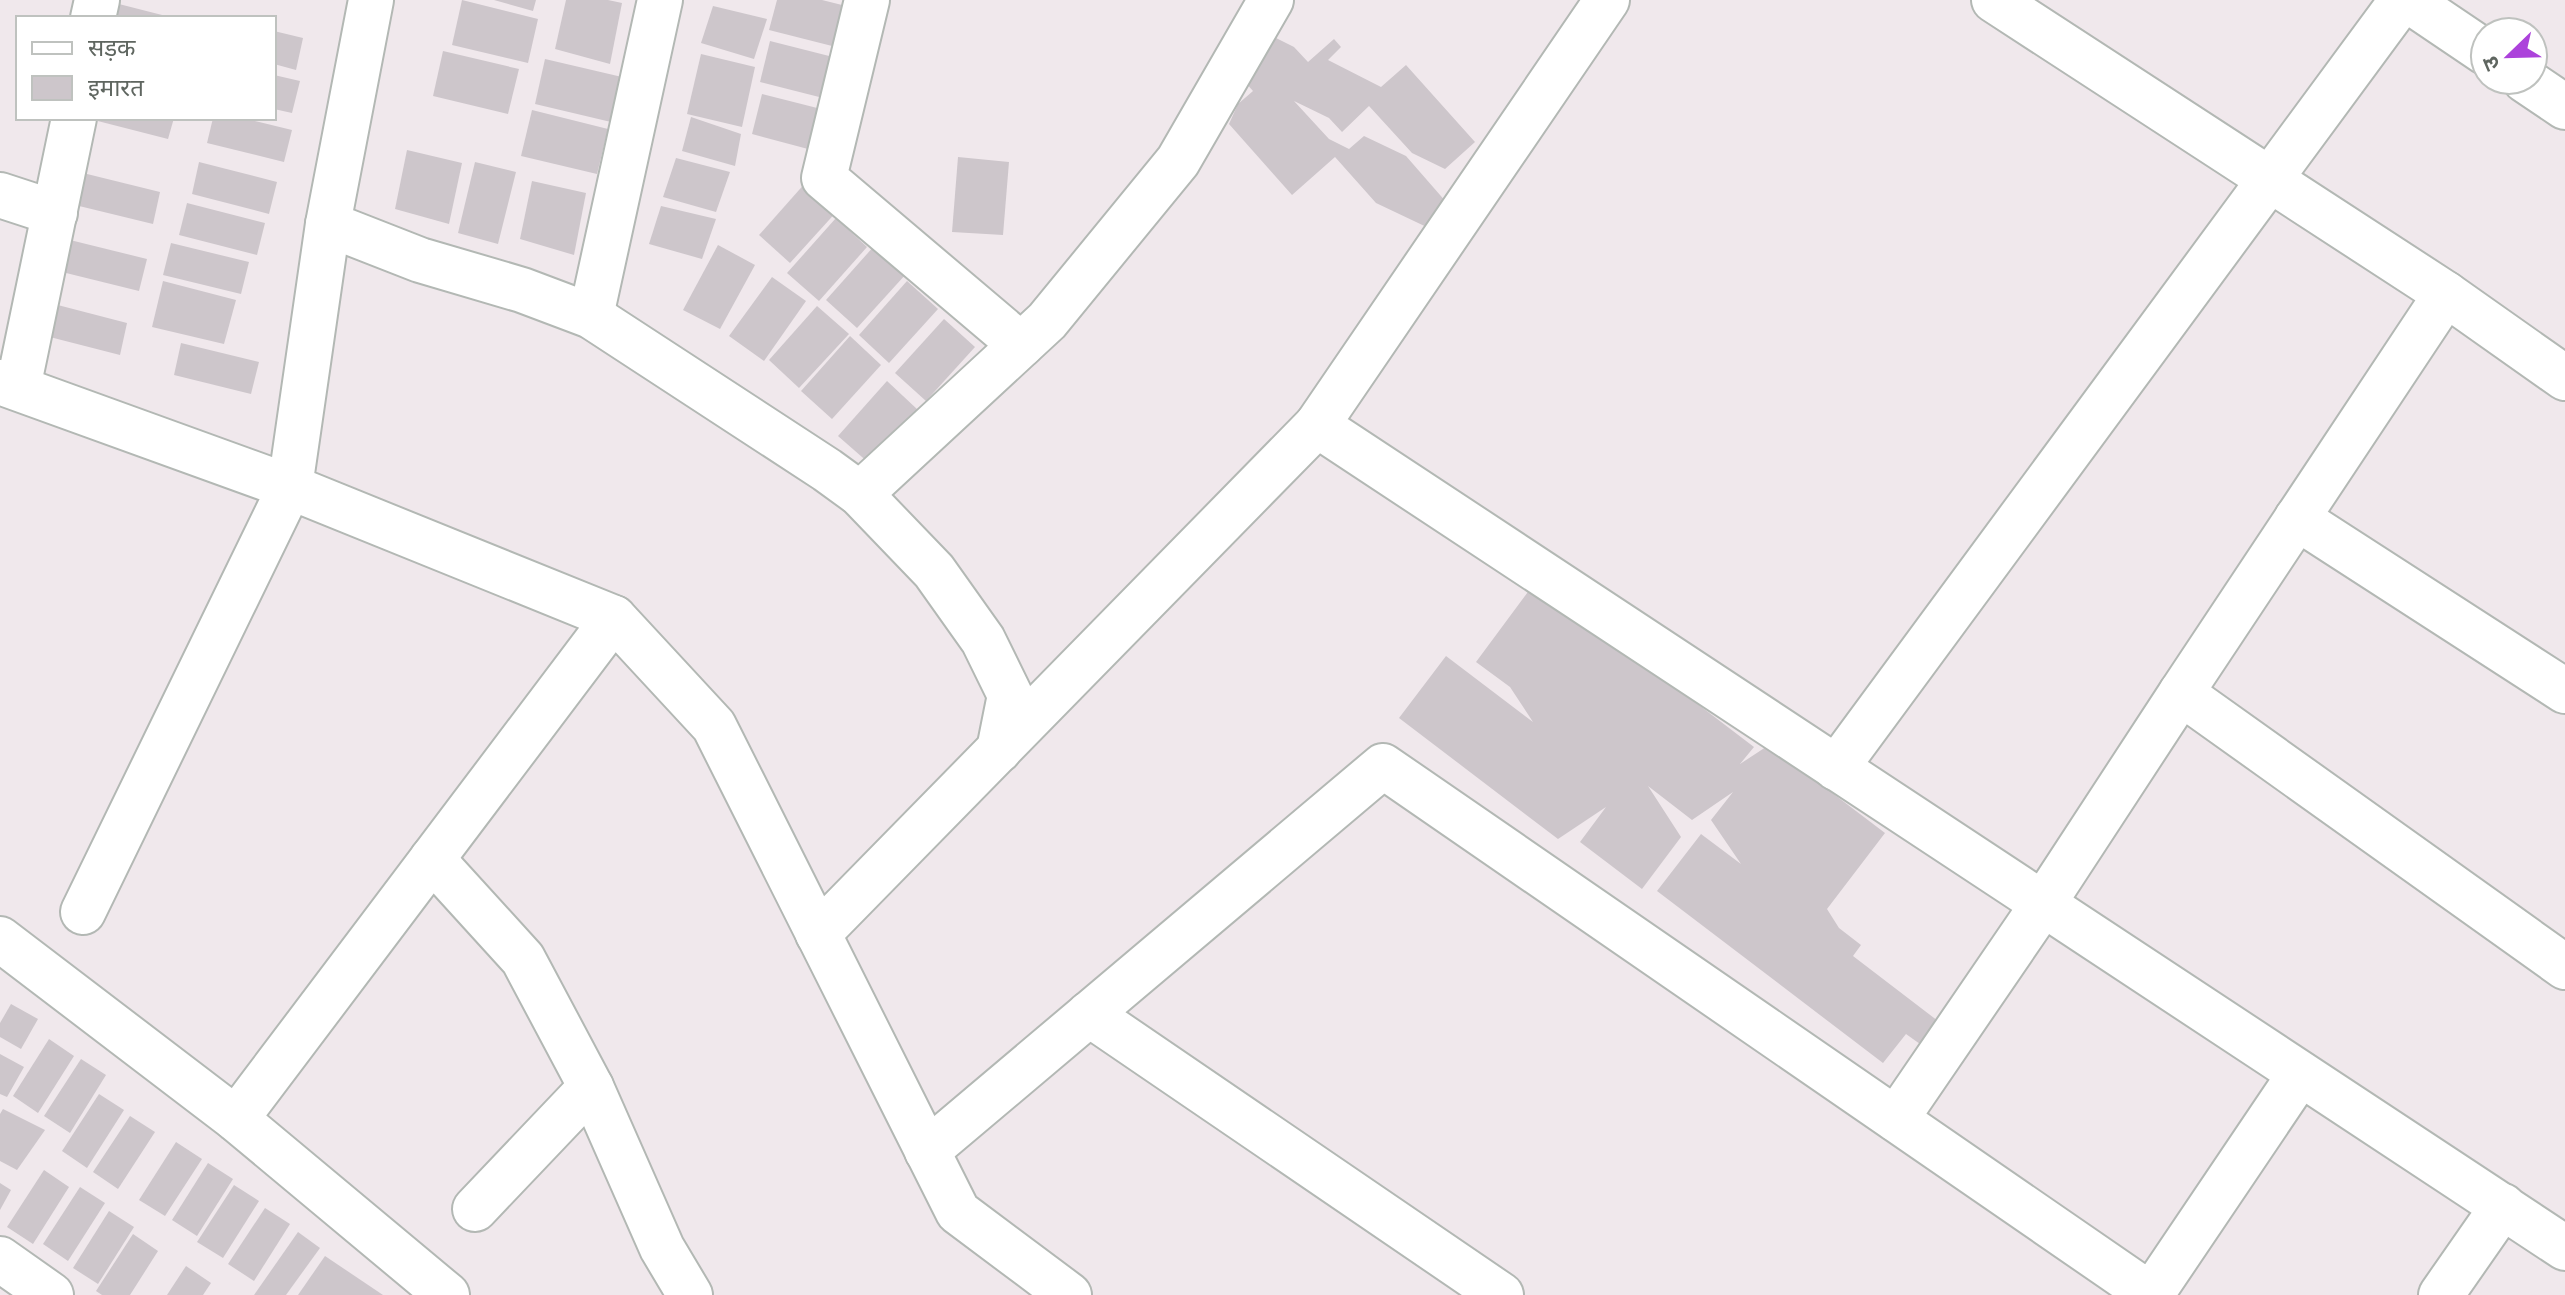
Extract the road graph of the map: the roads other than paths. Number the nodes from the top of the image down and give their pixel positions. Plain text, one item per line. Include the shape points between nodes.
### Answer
1 (371, 0) edge
2 (660, 0) edge
3 (867, 0) edge
4 (1271, 0) edge
5 (1607, 0) edge
6 (1994, 0) edge
7 (2402, 0) edge
8 (2408, 0) edge
9 (2469, 41) edge
10 (74, 120) edge
11 (2270, 179) junction
12 (0, 195) edge
13 (55, 213) junction
14 (328, 224) junction
15 (2446, 294) junction
16 (591, 316) junction
17 (1021, 345) junction
18 (2565, 378) edge
19 (9, 385) edge
20 (1317, 425) junction
21 (290, 487) junction
22 (860, 494) junction
23 (2297, 518) junction
24 (614, 618) junction
25 (2565, 691) edge
26 (2181, 693) junction
27 (999, 750) junction
28 (1836, 768) junction
29 (432, 859) junction
30 (2043, 904) junction
31 (83, 912) dead end
32 (818, 934) junction
33 (0, 939) edge
34 (2565, 967) edge
35 (1089, 1014) junction
36 (2300, 1074) junction
37 (591, 1087) junction
38 (256, 1093) junction
39 (1896, 1119) junction
40 (927, 1151) junction
41 (2503, 1206) junction
42 (475, 1209) dead end
43 (2565, 1248) edge
44 (0, 1259) edge
45 (1493, 1293) edge
46 (51, 1295) edge
47 (447, 1295) edge
48 (690, 1295) edge
49 (1069, 1295) edge
50 (2441, 1295) edge

1 - 14 street
2 - 16 street
3 - 17 street via 824,178
4 - 17 street via 1178,161 1047,321
5 - 20 street
6 - 11 street
7 - 11 street
8 - 9 street
10 - 13 street
11 - 15 street
11 - 28 street
12 - 13 street
13 - 19 street
14 - 16 street
14 - 21 street
15 - 18 street
15 - 23 street
16 - 22 street
17 - 22 street
19 - 21 street
20 - 27 street
20 - 28 street
21 - 24 street
21 - 31 street
22 - 27 street via 934,571 983,640 1010,695
23 - 25 street
23 - 26 street
24 - 29 street
24 - 32 street via 714,726
26 - 30 street
26 - 34 street
27 - 32 street
28 - 30 street
29 - 37 street via 523,959
29 - 38 street
30 - 36 street
30 - 39 street
32 - 40 street
33 - 38 street
35 - 39 street via 1383,766
35 - 40 street
35 - 45 street
36 - 39 street via 2151,1295
36 - 41 street
37 - 42 street
37 - 48 street via 662,1248
38 - 47 street
40 - 49 street via 958,1212
41 - 43 street
41 - 50 street
44 - 46 street

